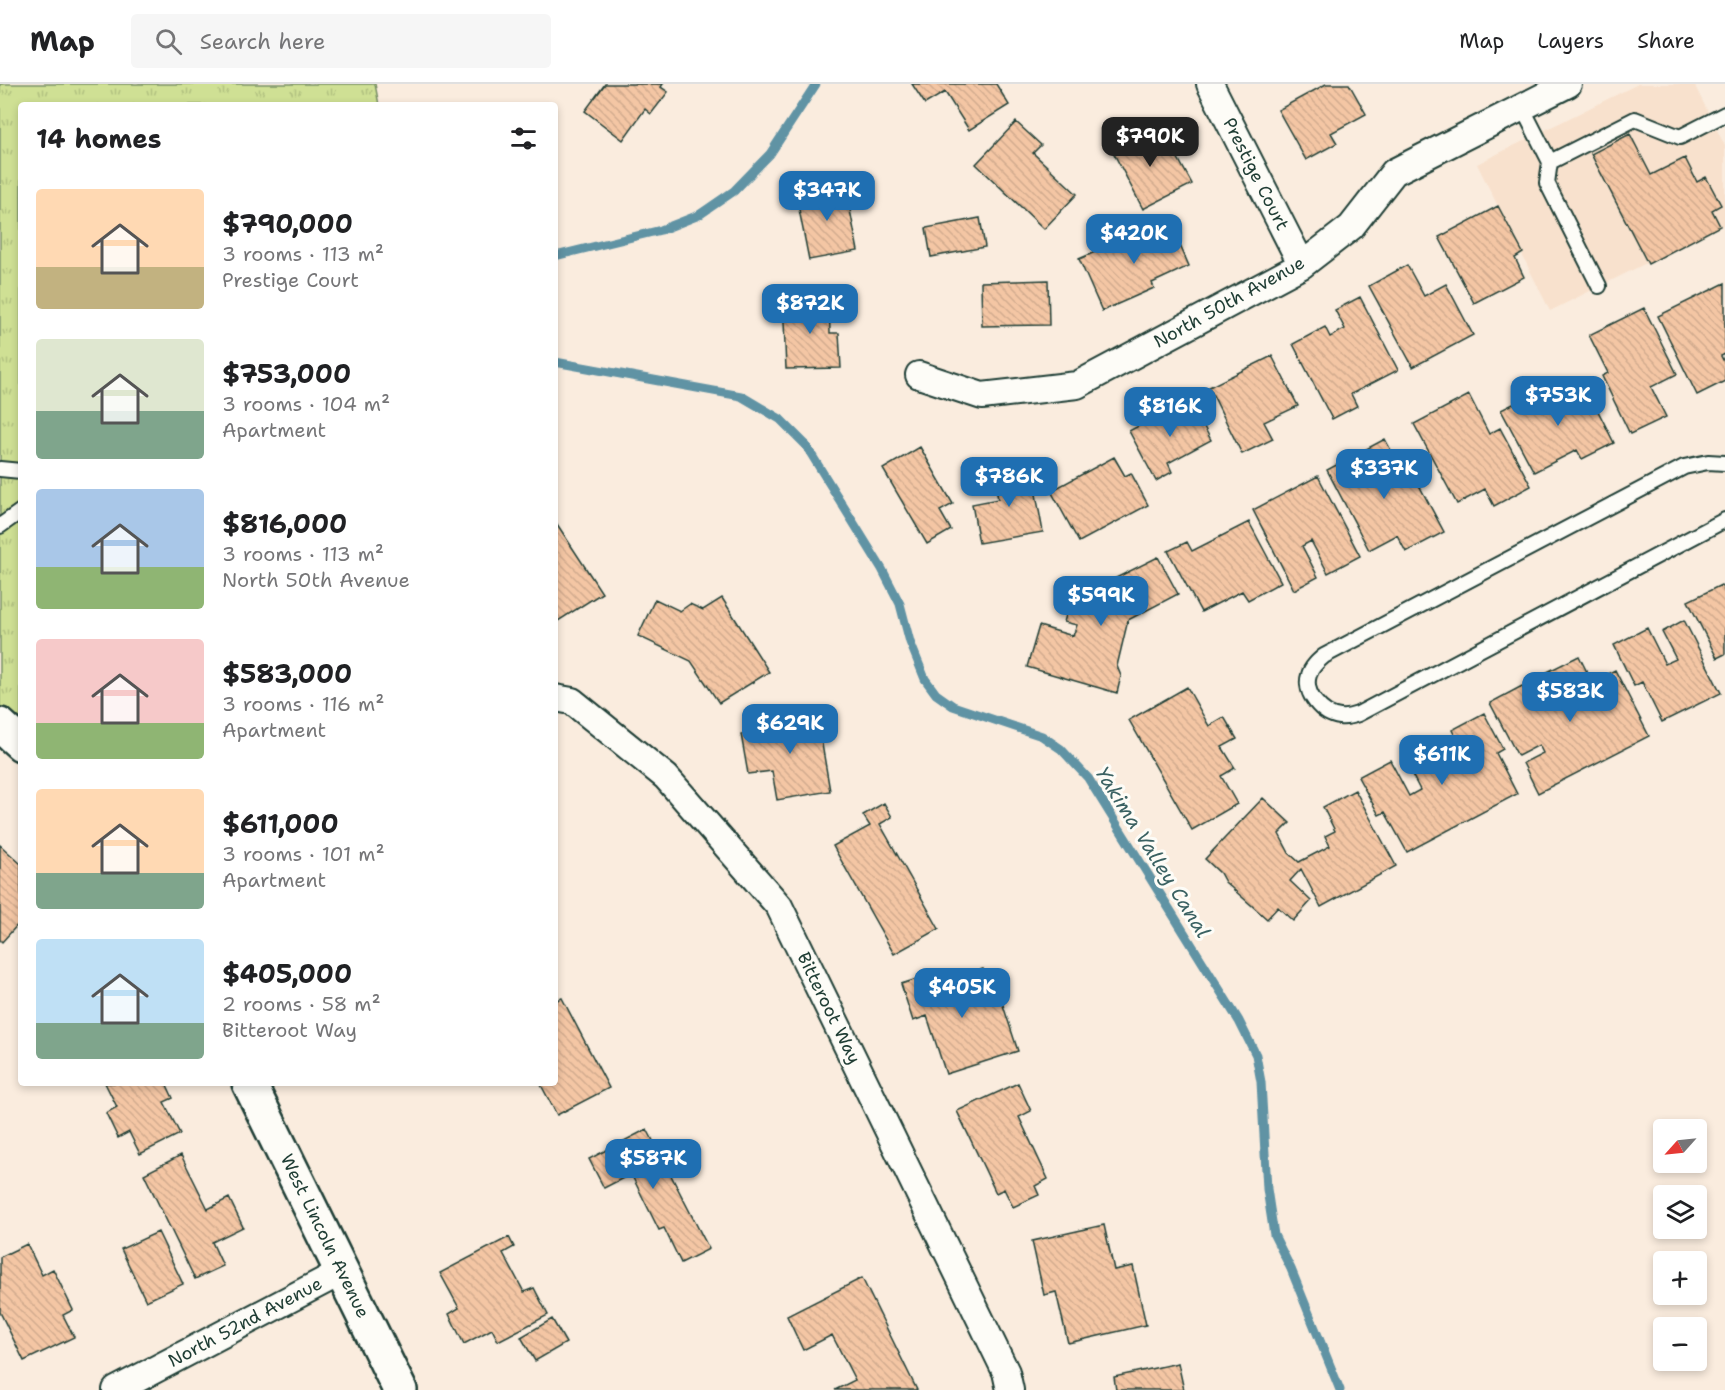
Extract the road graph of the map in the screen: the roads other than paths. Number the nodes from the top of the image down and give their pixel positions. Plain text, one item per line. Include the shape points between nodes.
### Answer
1 (1210, 84) edge
2 (1568, 84) edge
3 (1522, 107) junction
4 (1725, 114) edge
5 (1550, 162) junction
6 (1302, 265) junction
7 (1599, 286) dead end
8 (919, 375) dead end
9 (1725, 463) edge
10 (0, 469) edge
11 (18, 471) edge
12 (18, 513) edge
13 (1725, 520) edge
14 (0, 526) edge
15 (558, 699) edge
16 (0, 725) edge
17 (18, 741) edge
18 (250, 1086) edge
19 (343, 1271) junction
20 (116, 1390) edge
21 (400, 1390) edge
22 (1010, 1390) edge

1 - 6 street, Prestige Court
2 - 3 street, North 50th Avenue
3 - 5 lane
3 - 6 street, North 50th Avenue via 1395,172 1351,228
4 - 5 lane via 1680,137 1635,119
5 - 7 lane via 1547,183
6 - 8 street, North 50th Avenue via 1077,385 982,396
9 - 13 lane via 1684,466 1324,656 1314,665 1308,686 1324,711 1348,718
10 - 11 lane
12 - 14 lane
15 - 22 street, Bitteroot Way via 572,701 666,777 779,906 1006,1372
16 - 17 street
18 - 19 street, West Lincoln Avenue
19 - 20 street, North 52nd Avenue
19 - 21 street, West Lincoln Avenue

